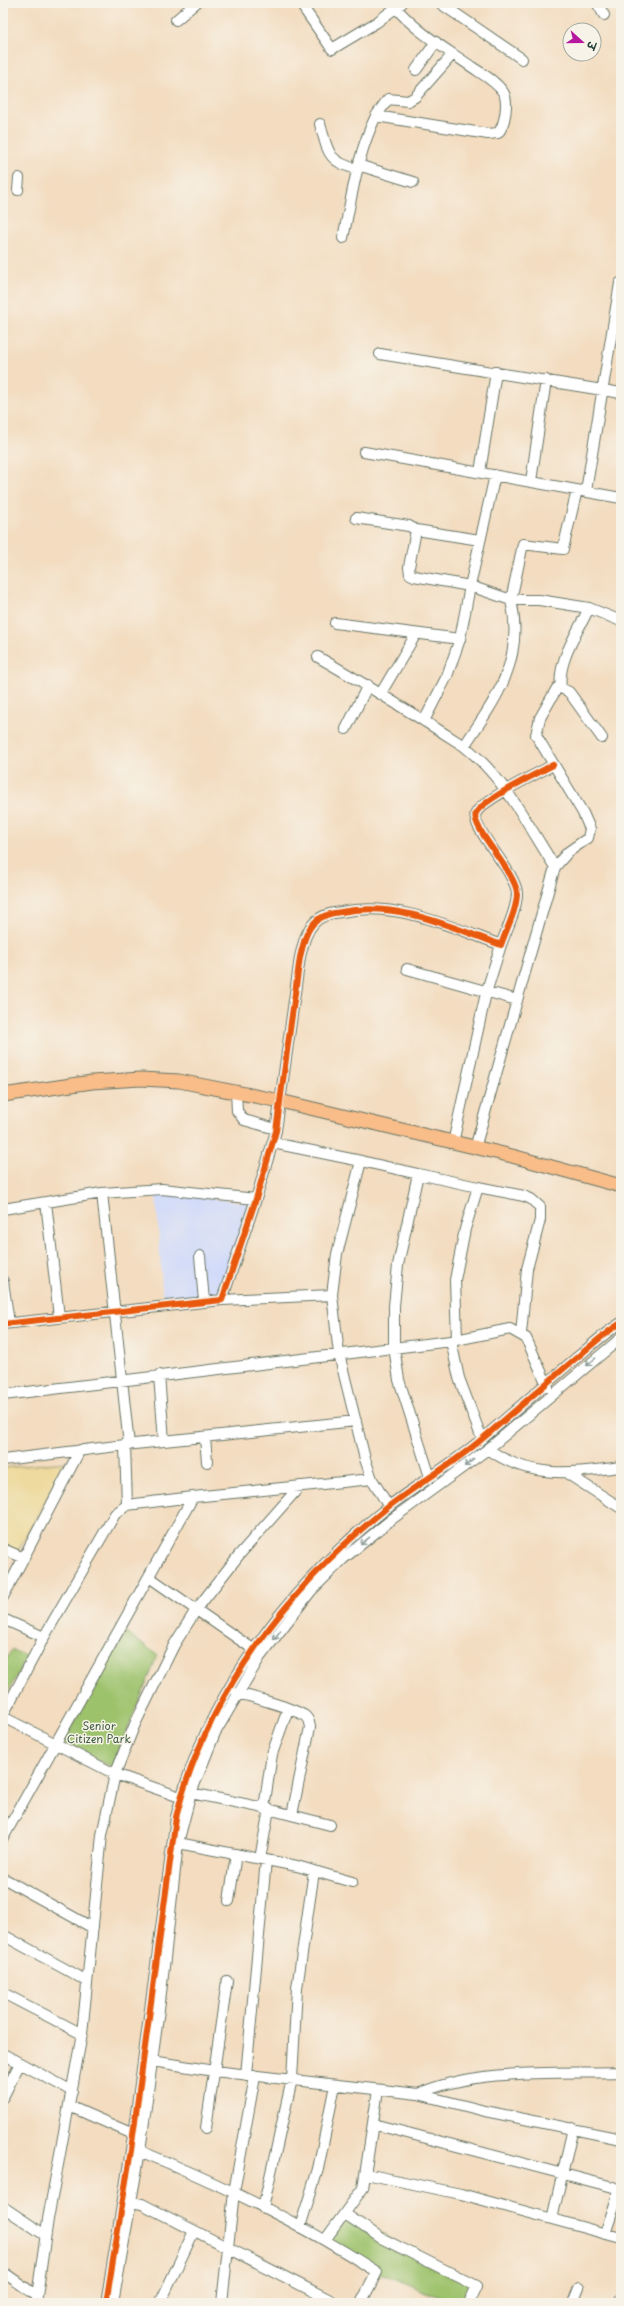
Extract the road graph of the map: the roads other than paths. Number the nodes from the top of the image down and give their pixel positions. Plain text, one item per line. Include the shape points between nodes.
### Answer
1 (196, 3) edge
2 (300, 3) edge
3 (440, 3) edge
4 (597, 3) edge
5 (400, 6) edge
6 (604, 15) dead end
7 (176, 20) dead end
8 (436, 42) junction
9 (453, 54) junction
10 (522, 59) dead end
11 (416, 70) dead end
12 (376, 116) junction
13 (320, 124) dead end
14 (358, 167) junction
15 (20, 178) dead end
16 (413, 182) dead end
17 (18, 190) dead end
18 (343, 238) dead end
19 (620, 284) edge
20 (380, 354) dead end
21 (496, 372) junction
22 (546, 380) junction
23 (602, 389) junction
24 (621, 392) edge
25 (364, 452) dead end
26 (480, 472) junction
27 (495, 475) junction
28 (531, 481) junction
29 (582, 491) junction
30 (621, 498) edge
31 (356, 518) dead end
32 (416, 530) junction
33 (480, 540) junction
34 (470, 586) junction
35 (511, 600) junction
36 (589, 608) junction
37 (621, 621) edge
38 (335, 623) dead end
39 (416, 634) junction
40 (460, 639) junction
41 (318, 657) dead end
42 (368, 685) junction
43 (562, 688) junction
44 (381, 693) junction
45 (424, 721) junction
46 (346, 729) dead end
47 (602, 738) dead end
48 (464, 746) junction
49 (553, 765) junction
50 (506, 791) junction
51 (555, 867) junction
52 (501, 945) junction
53 (407, 969) dead end
54 (486, 993) junction
55 (517, 1000) junction
56 (236, 1092) junction
57 (3, 1095) edge
58 (280, 1101) junction
59 (276, 1129) junction
60 (272, 1143) junction
61 (453, 1143) junction
62 (475, 1148) junction
63 (362, 1161) junction
64 (418, 1174) junction
65 (621, 1186) edge
66 (478, 1187) junction
67 (102, 1193) junction
68 (256, 1199) junction
69 (46, 1202) junction
70 (3, 1209) edge
71 (200, 1256) dead end
72 (3, 1282) edge
73 (332, 1295) junction
74 (222, 1300) junction
75 (204, 1301) junction
76 (115, 1310) junction
77 (59, 1317) junction
78 (621, 1323) edge
79 (6, 1324) edge
80 (521, 1334) junction
81 (621, 1338) edge
82 (454, 1340) junction
83 (394, 1347) junction
84 (339, 1354) junction
85 (159, 1375) junction
86 (123, 1379) junction
87 (546, 1383) junction
88 (553, 1394) junction
89 (3, 1395) edge
90 (356, 1421) junction
91 (205, 1437) junction
92 (482, 1439) junction
93 (164, 1441) junction
94 (127, 1445) junction
95 (488, 1449) junction
96 (80, 1450) junction
97 (3, 1460) edge
98 (207, 1462) dead end
99 (621, 1467) edge
100 (568, 1474) junction
101 (430, 1477) junction
102 (372, 1479) junction
103 (300, 1486) junction
104 (193, 1497) junction
105 (127, 1505) junction
106 (620, 1506) edge
107 (389, 1507) junction
108 (3, 1549) edge
109 (24, 1558) junction
110 (149, 1577) junction
111 (3, 1598) edge
112 (196, 1610) junction
113 (3, 1619) edge
114 (44, 1637) junction
115 (253, 1649) junction
116 (237, 1693) junction
117 (288, 1709) junction
118 (3, 1716) edge
119 (56, 1744) junction
120 (116, 1774) junction
121 (191, 1793) junction
122 (180, 1797) junction
123 (267, 1808) junction
124 (292, 1815) junction
125 (330, 1825) dead end
126 (3, 1838) edge
127 (178, 1843) junction
128 (236, 1854) junction
129 (263, 1860) junction
130 (314, 1871) junction
131 (3, 1878) edge
132 (352, 1882) dead end
133 (229, 1901) dead end
134 (93, 1928) junction
135 (3, 1936) edge
136 (87, 1980) junction
137 (227, 1982) dead end
138 (3, 1993) edge
139 (82, 2034) junction
140 (3, 2054) edge
141 (148, 2060) junction
142 (20, 2063) junction
143 (214, 2071) junction
144 (621, 2072) edge
145 (250, 2075) junction
146 (292, 2079) junction
147 (335, 2085) junction
148 (72, 2090) junction
149 (378, 2090) junction
150 (418, 2094) junction
151 (3, 2097) edge
152 (69, 2106) junction
153 (373, 2124) junction
154 (206, 2128) dead end
155 (573, 2128) junction
156 (133, 2134) junction
157 (621, 2139) edge
158 (136, 2149) junction
159 (366, 2174) junction
160 (563, 2174) junction
161 (234, 2192) junction
162 (131, 2202) junction
163 (3, 2207) edge
164 (263, 2208) junction
165 (345, 2214) junction
166 (552, 2219) junction
167 (300, 2227) junction
168 (194, 2231) junction
169 (605, 2234) junction
170 (46, 2235) junction
171 (621, 2238) edge
172 (325, 2240) junction
173 (227, 2247) junction
174 (3, 2272) edge
175 (578, 2288) dead end
176 (36, 2299) edge
177 (162, 2299) dead end
178 (621, 2300) edge
179 (106, 2303) edge
180 (113, 2303) edge
181 (222, 2303) edge
182 (336, 2303) edge
183 (361, 2303) edge
184 (469, 2303) edge
185 (573, 2303) edge
186 (620, 2303) edge

1 - 7 street
2 - 5 street via 332,49
3 - 10 street
4 - 6 street
5 - 8 street via 407,20
8 - 9 street
8 - 11 street
9 - 12 street via 415,97 408,101 388,99
9 - 12 street via 503,92 506,102 501,130 498,133 488,134
12 - 14 street
13 - 14 street via 332,158 341,165
14 - 16 street
14 - 18 street
15 - 17 street
19 - 23 street
20 - 21 street
21 - 22 street
21 - 26 street
22 - 23 street
22 - 28 street
23 - 24 street
23 - 29 street
25 - 26 street
26 - 27 street
27 - 28 street
27 - 33 street
28 - 29 street
29 - 30 street
29 - 35 street via 563,549 522,544
31 - 32 street via 409,526
32 - 33 street
32 - 34 street via 410,574
33 - 34 street
34 - 35 street
34 - 40 street
35 - 36 street via 539,600
35 - 48 street via 515,619 513,649 506,677 491,708
36 - 37 street
36 - 43 street via 564,661 560,680
38 - 39 street
39 - 40 street
39 - 44 street
40 - 45 street via 447,676
41 - 42 street
42 - 44 street
42 - 46 street
43 - 47 street via 569,692
43 - 49 street via 555,691 535,729 537,740
44 - 45 street
45 - 48 street
48 - 50 street
49 - 50 street
49 - 51 street via 590,829 588,838 568,852
50 - 51 street
50 - 52 street via 478,810 475,819 515,885 515,904
51 - 55 street via 530,962
52 - 54 street
52 - 58 street via 422,917 391,910 352,910 320,917 308,931 300,957
53 - 54 street
54 - 55 street
54 - 61 street
55 - 62 street
56 - 57 main road via 179,1081 141,1079 92,1082
56 - 58 main road
56 - 59 street via 237,1111 244,1120
58 - 59 street
58 - 61 main road
59 - 60 street
60 - 63 street
60 - 68 street
61 - 62 main road
62 - 65 main road
63 - 64 street
63 - 73 street via 338,1248
64 - 66 street
64 - 83 street via 398,1265
66 - 80 street via 531,1198 540,1207 540,1220 527,1269
66 - 82 street via 465,1229 455,1280
67 - 68 street via 162,1189
67 - 69 street
67 - 76 street
68 - 74 street
69 - 70 street
69 - 77 street
71 - 75 street
72 - 79 street
73 - 74 street
73 - 84 street
74 - 75 street
75 - 76 street
76 - 77 street
76 - 86 street
77 - 79 street
78 - 87 street
80 - 82 street via 510,1329
80 - 87 street via 528,1343
81 -> 88 street
82 - 83 street
82 - 92 street via 459,1378
83 - 84 street
83 - 101 street via 398,1380
84 - 85 street
84 - 90 street
85 - 86 street
85 - 93 street
86 - 89 street
86 - 94 street
87 - 88 street
87 - 92 street
88 - 95 street
90 - 91 street
90 - 102 street
91 - 93 street
91 - 98 street
92 - 101 street
93 - 94 street
94 - 96 street
94 - 105 street
95 - 100 street via 499,1457 525,1468
95 -> 116 street via 392,1519 343,1559 311,1591 260,1657
96 - 97 street
96 - 109 street
99 - 100 street
100 - 106 street
101 - 107 street
102 - 103 street
102 - 107 street
103 - 104 street
103 - 112 street via 239,1555
104 - 105 street
104 - 110 street
105 - 114 street via 115,1514
107 - 115 street via 311,1578
108 - 109 street
109 - 111 street
110 - 112 street
110 - 119 street
112 - 115 street
112 - 120 street via 153,1686
113 - 114 street
114 - 118 street
115 - 122 street via 209,1727
116 - 117 street
116 - 121 street via 215,1733
117 - 123 street via 272,1754
117 - 124 street via 305,1716 310,1727
118 - 119 street
119 - 120 street
119 - 126 street
120 - 122 street
120 - 134 street via 102,1835
121 - 123 street
121 - 127 street
122 - 141 street via 171,1845
123 - 124 street
123 - 129 street
124 - 125 street
127 - 128 street
127 - 141 street
128 - 129 street
128 - 133 street
129 - 130 street
129 - 145 street
130 - 132 street
130 - 146 street via 297,1988
131 - 134 street
134 - 136 street
135 - 136 street
136 - 139 street
137 - 143 street
138 - 139 street
139 - 148 street
140 - 142 street
141 - 143 street
141 - 156 street
141 - 158 street
142 - 148 street
142 - 151 street
143 - 145 street
143 - 154 street
144 - 150 street via 488,2076 445,2084
145 - 146 street
145 - 161 street
146 - 147 street
146 - 164 street
147 - 149 street
147 - 167 street via 318,2169
148 - 152 street
149 - 150 street
149 - 153 street
150 - 155 street via 485,2111
152 - 156 street
152 - 170 street
153 - 159 street
153 - 160 street
155 - 157 street
155 - 160 street
156 - 158 street
158 - 161 street
158 - 162 street
158 - 179 street
159 - 165 street via 363,2188
159 - 166 street via 461,2194
160 - 166 street
160 - 169 street via 617,2190 618,2198
161 - 164 street
161 - 173 street
162 - 168 street via 142,2204
162 - 180 street
163 - 170 street
164 - 167 street
165 - 172 street
165 - 184 street via 380,2238 477,2286
166 - 169 street
167 - 172 street
168 - 173 street
168 - 177 street
169 - 171 street
170 - 176 street
172 - 183 street via 377,2272
173 - 181 street
173 - 182 street
174 - 176 street
175 - 185 street
178 - 186 street

